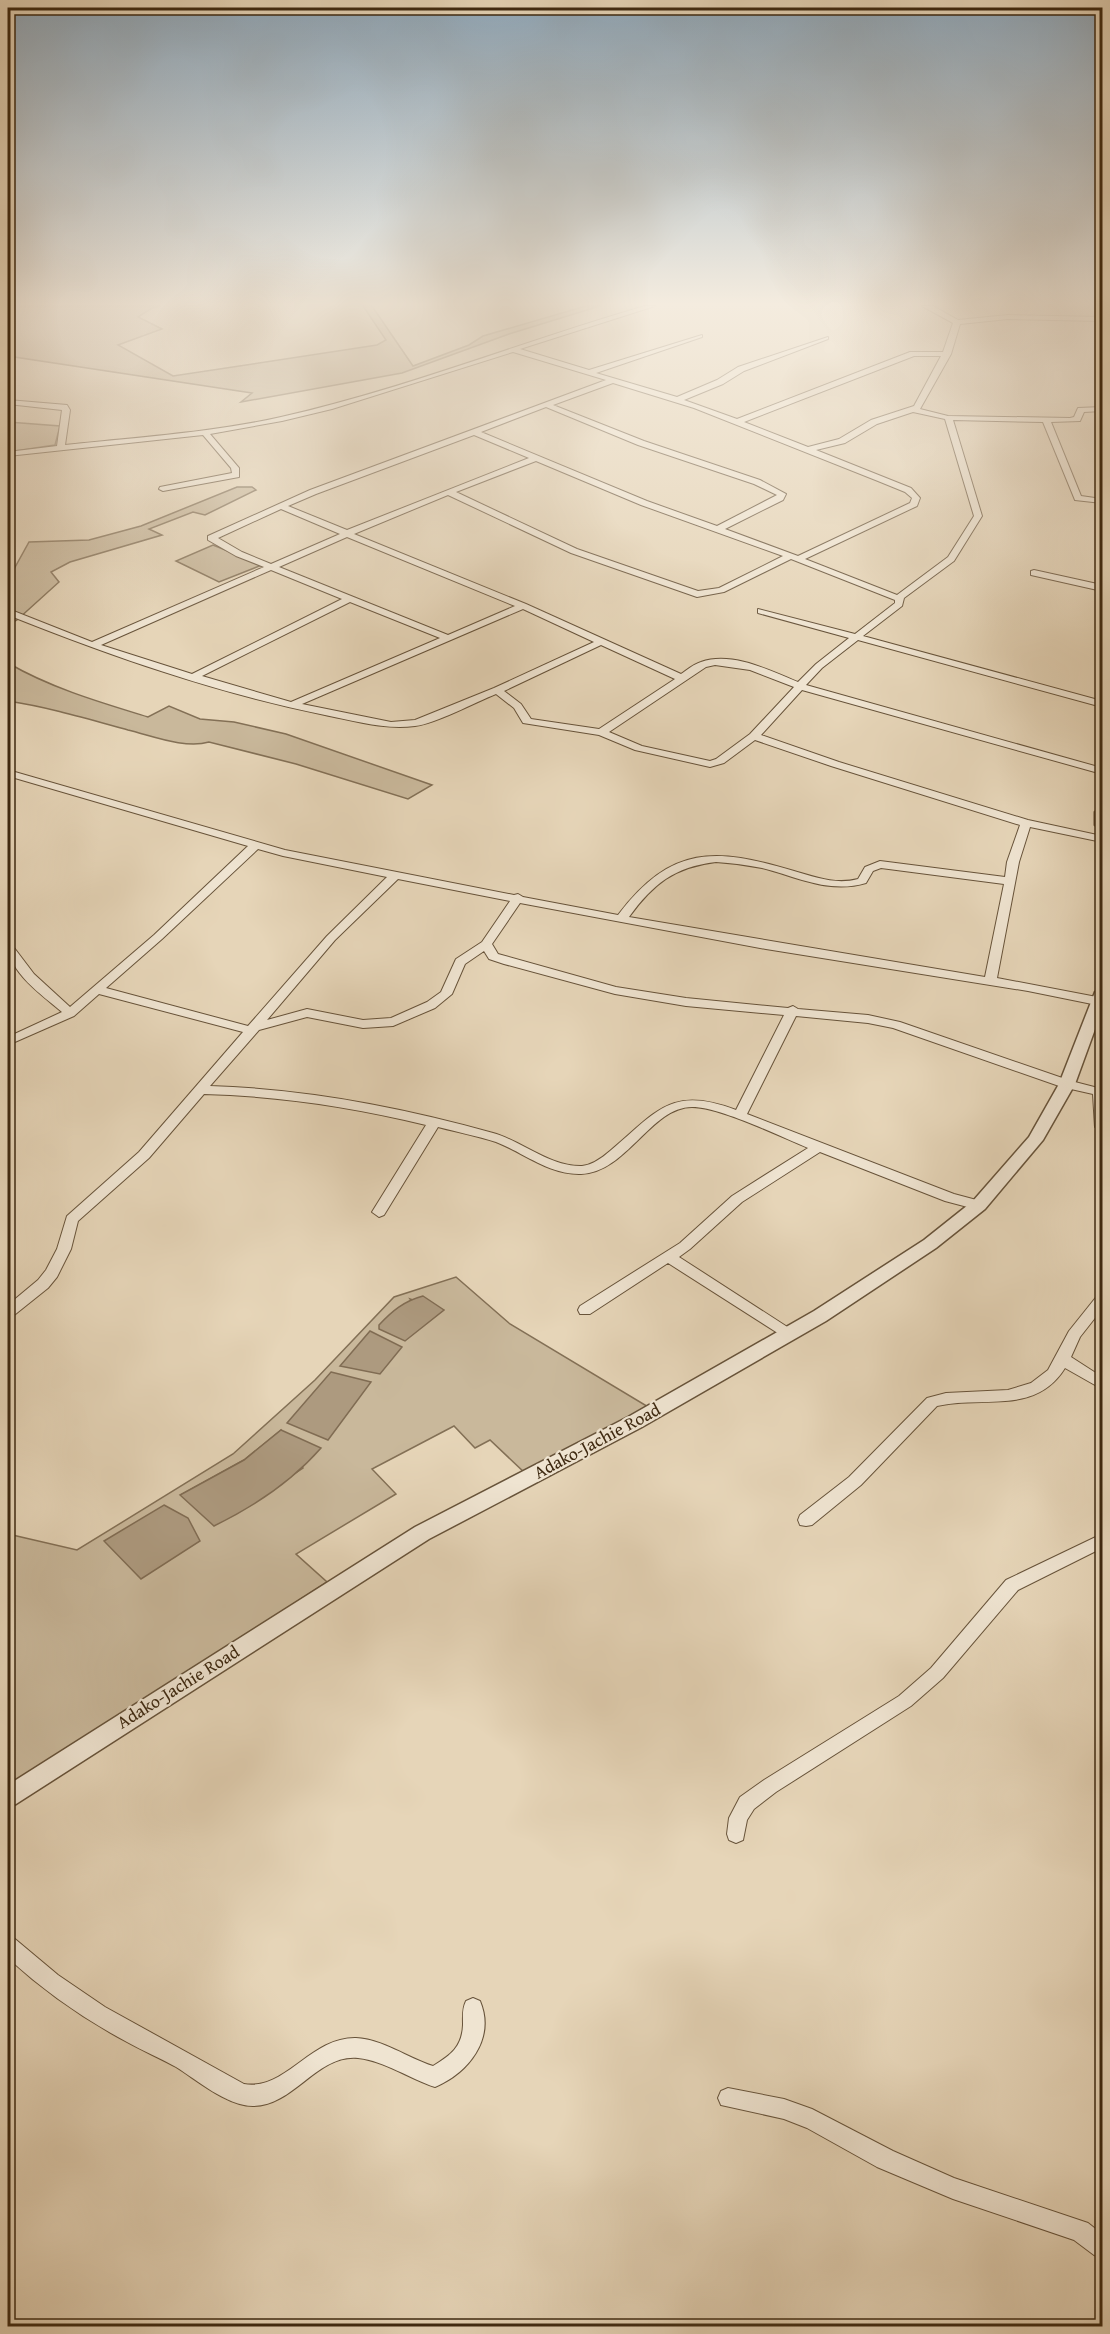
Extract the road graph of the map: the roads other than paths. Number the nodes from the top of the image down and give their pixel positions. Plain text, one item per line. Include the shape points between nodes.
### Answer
1 (65, 415) edge
2 (296, 415) edge
3 (522, 415) edge
4 (572, 415) edge
5 (717, 415) edge
6 (754, 415) edge
7 (898, 415) edge
8 (935, 415) edge
9 (1078, 415) edge
10 (948, 418) junction
11 (1047, 419) junction
12 (736, 422) junction
13 (476, 433) junction
14 (206, 434) junction
15 (61, 446) junction
16 (808, 450) junction
17 (8, 454) edge
18 (534, 459) junction
19 (163, 489) dead end
20 (449, 492) junction
21 (1102, 501) edge
22 (280, 506) junction
23 (717, 529) junction
24 (348, 533) junction
25 (794, 557) junction
26 (272, 567) junction
27 (1034, 573) dead end
28 (1102, 588) edge
29 (899, 598) junction
30 (348, 599) junction
31 (523, 606) junction
32 (761, 611) dead end
33 (8, 612) edge
34 (448, 638) junction
35 (857, 638) junction
36 (603, 640) junction
37 (93, 645) junction
38 (193, 677) junction
39 (681, 678) junction
40 (801, 687) junction
41 (497, 690) junction
42 (1102, 704) edge
43 (292, 705) junction
44 (601, 732) junction
45 (754, 736) junction
46 (1102, 771) edge
47 (8, 773) edge
48 (1102, 812) edge
49 (1026, 823) junction
50 (1102, 825) edge
51 (1102, 839) edge
52 (256, 845) junction
53 (395, 875) junction
54 (1010, 881) junction
55 (518, 897) junction
56 (621, 919) junction
57 (486, 944) junction
58 (8, 947) edge
59 (990, 982) junction
60 (99, 990) junction
61 (1102, 999) edge
62 (793, 1010) junction
63 (70, 1013) junction
64 (254, 1029) junction
65 (8, 1041) edge
66 (1067, 1084) junction
67 (202, 1090) junction
68 (1101, 1093) edge
69 (740, 1116) junction
70 (434, 1123) junction
71 (1102, 1127) edge
72 (819, 1147) junction
73 (979, 1205) junction
74 (379, 1212) dead end
75 (669, 1257) junction
76 (1102, 1300) edge
77 (585, 1310) dead end
78 (8, 1312) edge
79 (787, 1334) junction
80 (1063, 1359) junction
81 (1102, 1384) edge
82 (806, 1520) dead end
83 (1102, 1541) edge
84 (8, 1797) edge
85 (736, 1834) dead end
86 (8, 1946) edge
87 (473, 2008) dead end
88 (728, 2098) dead end
89 (1102, 2247) edge

1 - 15 street
2 - 14 street
3 - 13 street
4 - 23 street via 782,494
5 - 12 street
6 - 12 street
7 - 16 street via 874,422 830,446
8 - 10 street
9 - 11 street via 1074,420
10 - 11 street
10 - 29 street via 978,516 951,559
11 - 21 street via 1077,498
12 - 16 street
13 - 18 street
13 - 22 street
14 - 15 street
14 - 19 street via 235,468 236,475
15 - 17 street
16 - 25 street via 908,490 916,500
18 - 20 street
18 - 23 street
20 - 24 street
20 - 25 street via 574,551 697,594 721,590
22 - 24 street
22 - 26 street via 211,538
23 - 25 street
24 - 26 street
24 - 31 street
25 - 29 street
26 - 30 street
26 - 37 street
27 - 28 street
29 - 35 street via 899,604
30 - 34 street
30 - 38 street
31 - 34 street
31 - 36 street
32 - 35 street
33 - 37 street
34 - 43 street
35 - 40 street via 819,666
35 - 42 street
36 - 39 street
36 - 41 street
37 - 38 street
38 - 43 street
39 - 40 street via 713,662 757,670
39 - 44 street
40 - 45 street
40 - 46 street
41 - 43 street via 417,723 405,724 391,725
41 - 44 street via 518,706 527,722
44 - 45 street via 639,748 710,764
45 - 49 street
47 - 52 street
48 - 50 street
49 - 51 street
49 - 54 street
52 - 53 street
52 - 60 street
53 - 55 street
53 - 64 street via 331,938
54 - 56 street via 880,864 869,869 862,881 842,885 751,864 703,858 686,863 644,888
54 - 59 street
55 - 56 street
55 - 57 street
56 - 59 street
57 - 62 street via 493,956 615,990 686,1002
57 - 64 street via 460,962 446,994 393,1022 363,1024 307,1013
58 - 63 street via 30,977
59 - 61 street
60 - 63 street
60 - 64 street
61 - 66 street, Adako-Jachie Road
62 - 66 street via 896,1025
62 - 69 street
63 - 65 street
64 - 67 street
66 - 68 street
66 - 73 street, Adako-Jachie Road via 1035,1140
67 - 70 street via 256,1090
67 - 78 street via 144,1155 72,1219 52,1273
68 - 71 street
69 - 70 street via 711,1105 688,1103 640,1128 607,1161 582,1170 552,1164 492,1136
69 - 72 street
70 - 74 street
72 - 73 street via 950,1198
72 - 75 street via 737,1198
73 - 79 street, Adako-Jachie Road via 880,1279
75 - 77 street
75 - 79 street
76 - 80 street via 1074,1335
79 - 84 street, Adako-Jachie Road via 635,1422 422,1533
80 - 81 street
80 - 82 street via 1049,1379 1024,1393 948,1396 932,1402 855,1481
83 - 85 street via 1012,1585 937,1673 905,1701 747,1803 738,1818
86 - 87 street via 33,1969 92,2010 224,2085 251,2096 273,2090 330,2054 356,2048 435,2077 463,2059 474,2034
88 - 89 street via 812,2119 885,2159 953,2188 1080,2231

